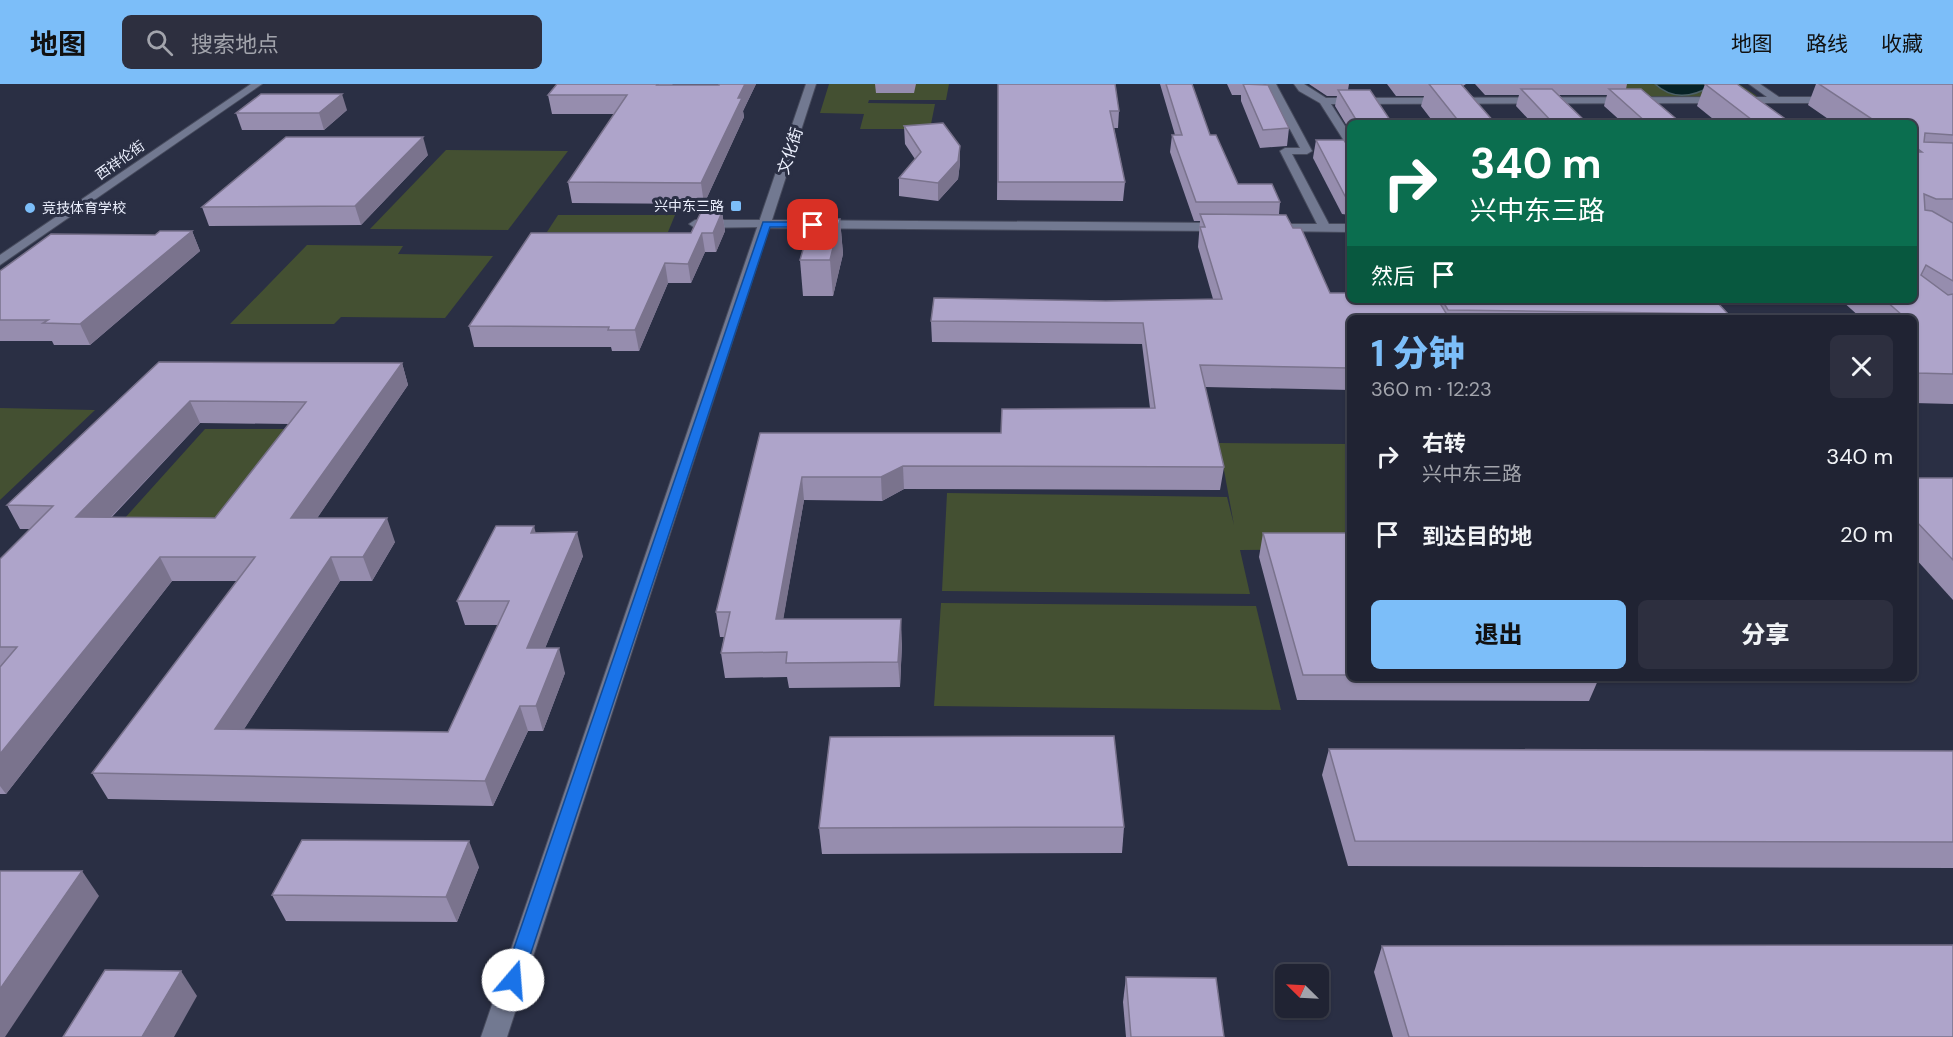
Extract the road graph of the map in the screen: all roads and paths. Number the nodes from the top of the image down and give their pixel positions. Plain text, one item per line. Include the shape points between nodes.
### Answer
1 (257, 84) edge
2 (811, 84) edge
3 (1271, 84) edge
4 (1299, 84) edge
5 (1754, 84) edge
6 (1527, 92) edge
7 (1756, 100) junction
8 (1777, 100) junction
9 (1847, 100) edge
10 (1324, 101) junction
11 (1536, 101) junction
12 (1772, 112) edge
13 (1347, 137) edge
14 (695, 224) edge
15 (766, 224) junction
16 (1242, 228) edge
17 (1265, 228) edge
18 (1325, 228) junction
19 (1347, 228) edge
20 (0, 261) edge
21 (494, 1037) edge

1 - 20 street, 西祥伦街
2 - 15 street, 文化街
3 - 18 street via 1306,151 1285,151
4 - 10 street
5 - 8 street
6 - 11 street
7 - 8 street
7 - 11 street
7 - 12 street
8 - 9 street
10 - 11 street
10 - 13 street
14 - 15 street
15 - 16 street
15 - 21 street, 文化街
17 - 18 street
18 - 19 street

